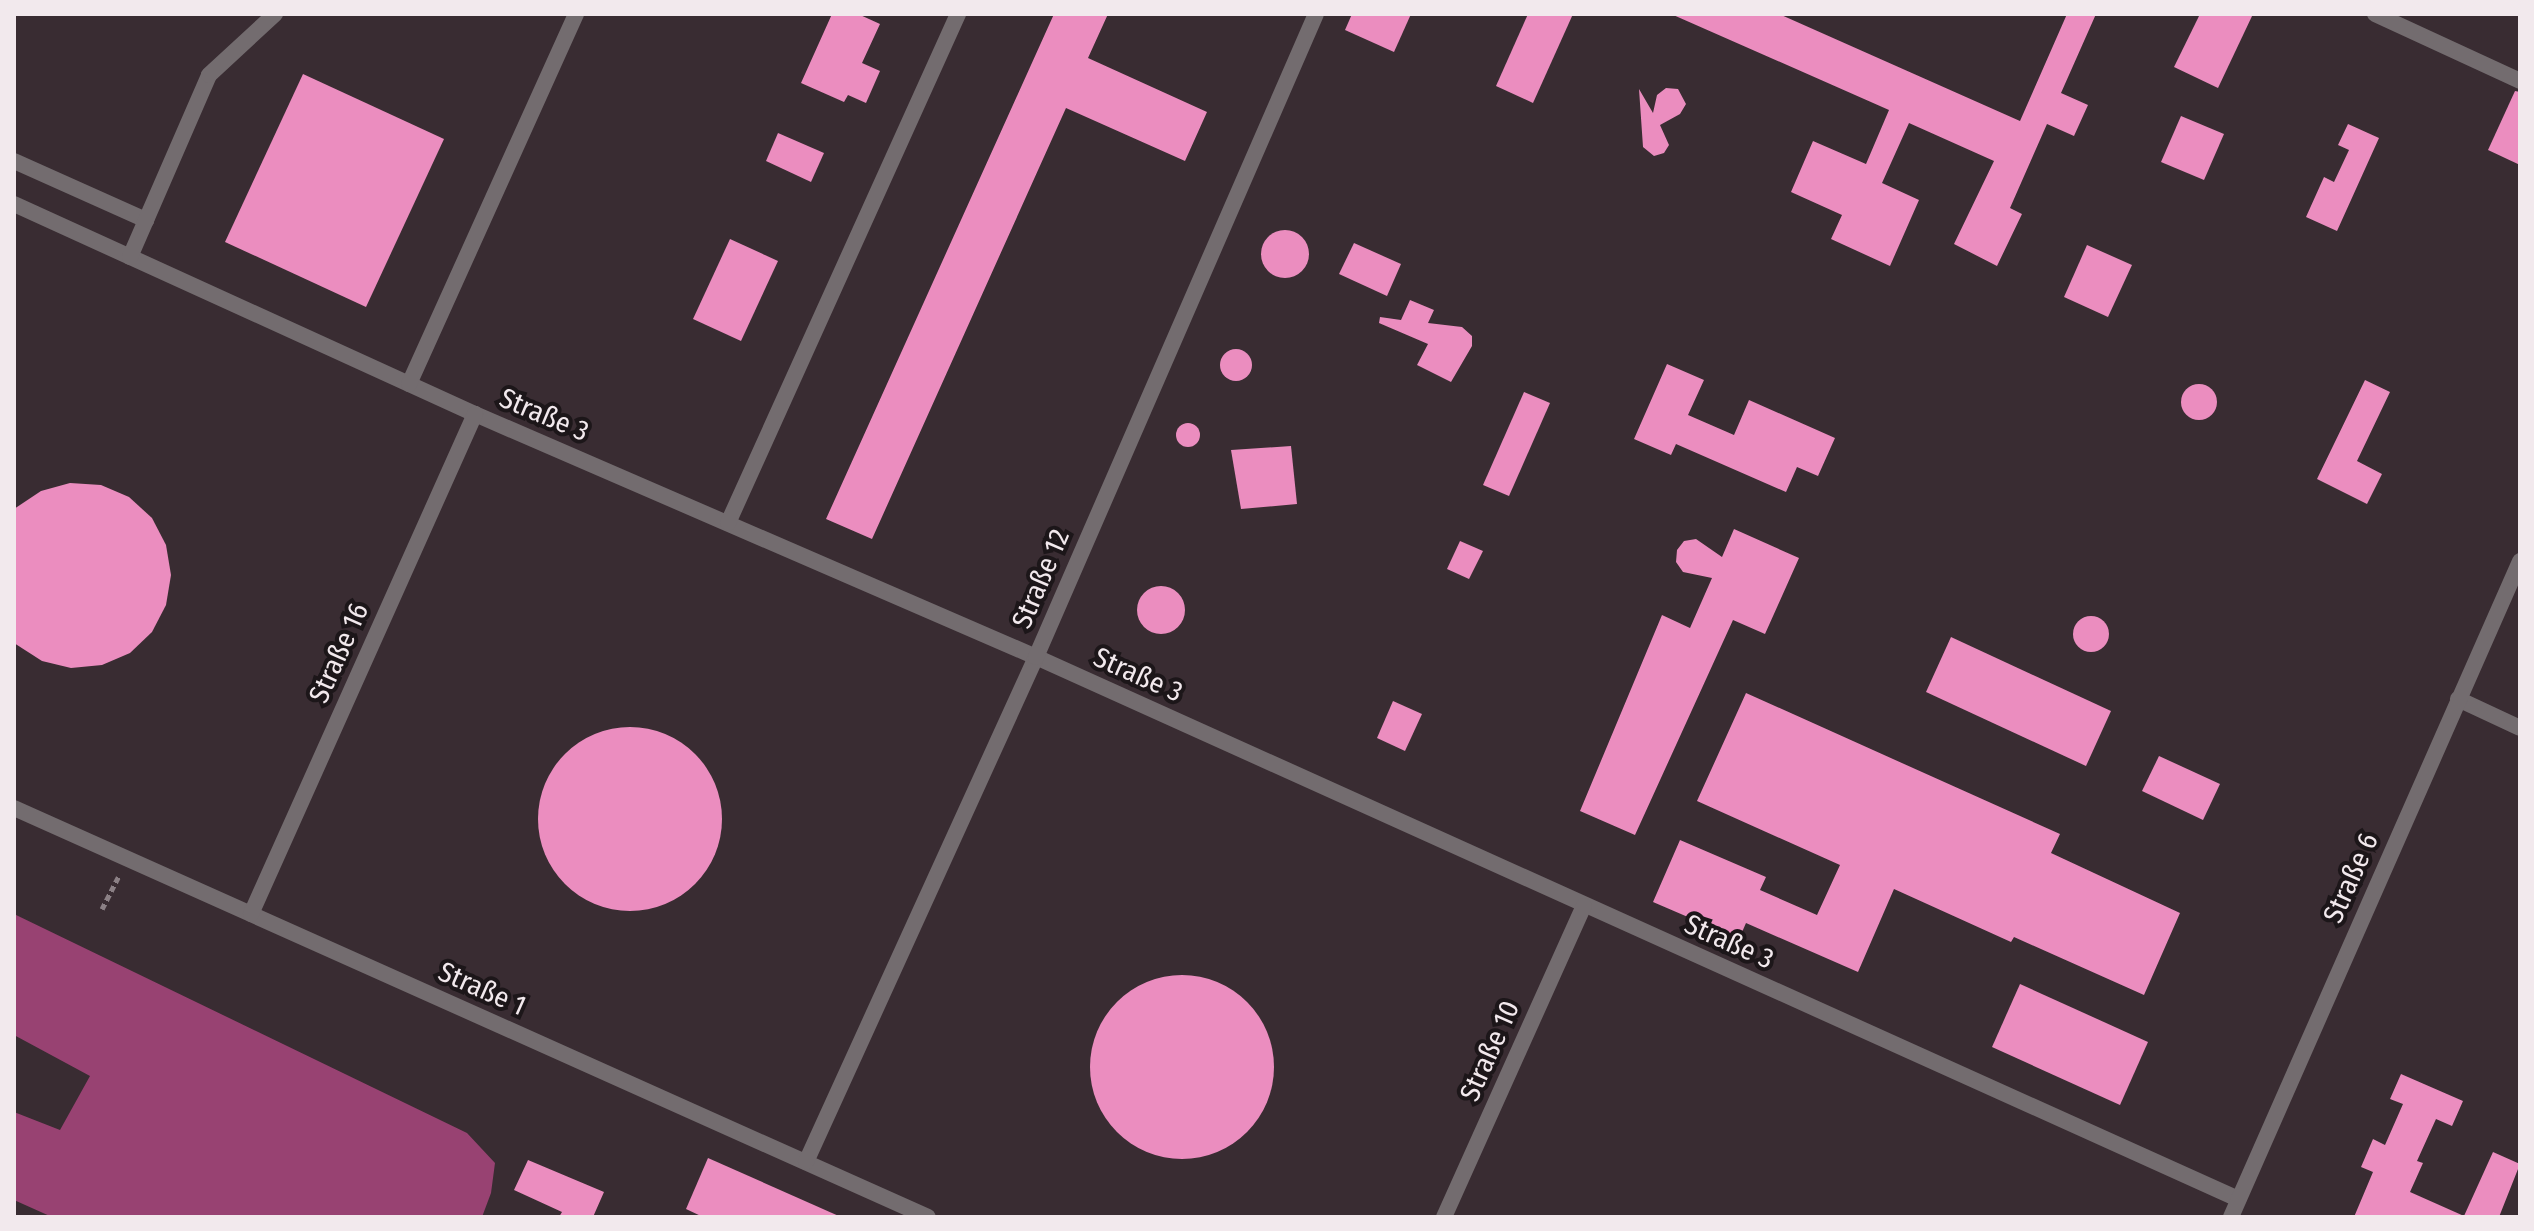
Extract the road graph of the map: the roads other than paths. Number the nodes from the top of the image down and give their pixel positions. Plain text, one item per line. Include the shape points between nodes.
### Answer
1 (275, 14) edge
2 (576, 14) edge
3 (958, 14) edge
4 (1316, 14) edge
5 (2375, 14) edge
6 (2520, 81) edge
7 (14, 161) edge
8 (14, 204) edge
9 (146, 220) junction
10 (130, 257) junction
11 (409, 384) junction
12 (475, 414) junction
13 (728, 523) junction
14 (2520, 561) edge
15 (1036, 657) junction
16 (2458, 699) junction
17 (2520, 728) edge
18 (14, 808) edge
19 (1584, 906) junction
20 (251, 914) junction
21 (806, 1162) junction
22 (2238, 1199) junction
23 (928, 1217) edge
24 (1444, 1217) edge
25 (2231, 1217) edge

1 - 9 lane via 209,75
2 - 11 lane
3 - 13 lane
4 - 15 lane, Straße 12
5 - 6 lane
7 - 9 lane
8 - 10 lane, Straße 3
9 - 10 lane
10 - 11 lane, Straße 3
11 - 12 lane, Straße 3
12 - 13 lane, Straße 3
12 - 20 lane, Straße 16
13 - 15 lane, Straße 3
14 - 16 lane, Straße 6
15 - 19 lane, Straße 3
15 - 21 lane, Straße 12
16 - 17 lane
16 - 22 lane, Straße 6
18 - 20 lane, Straße 1
19 - 22 lane, Straße 3
19 - 24 lane, Straße 10
20 - 21 lane, Straße 1
21 - 23 lane, Straße 1
22 - 25 lane, Straße 6

